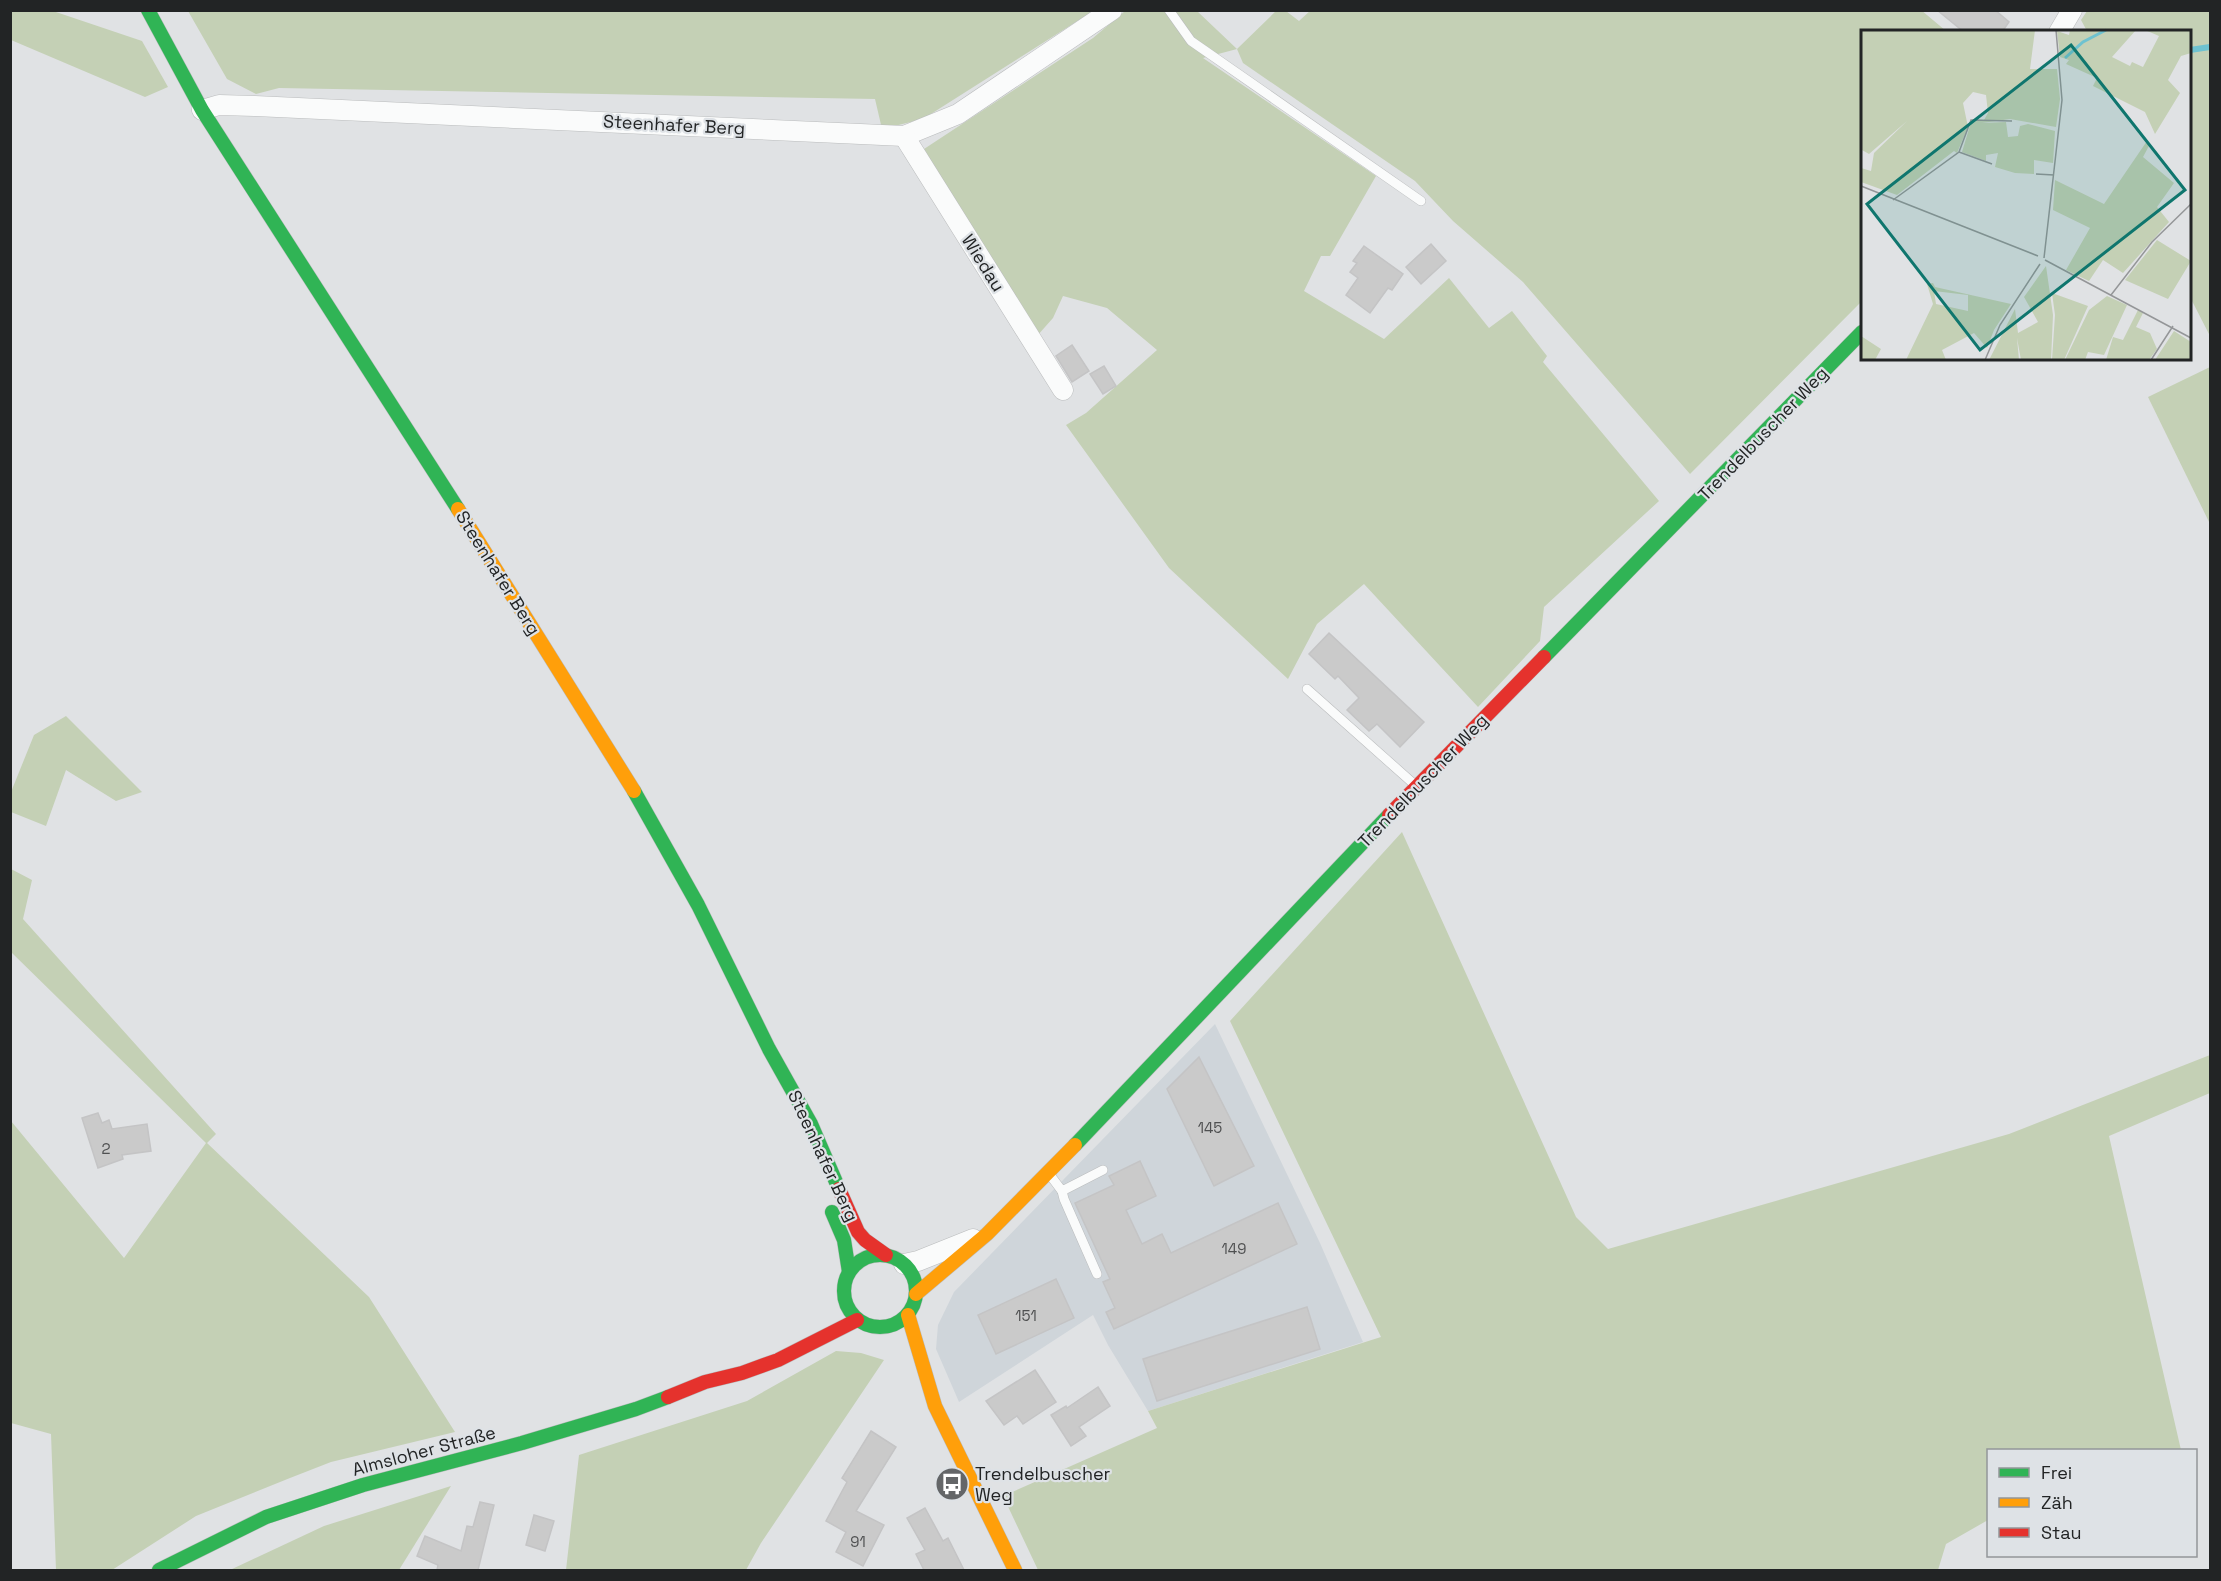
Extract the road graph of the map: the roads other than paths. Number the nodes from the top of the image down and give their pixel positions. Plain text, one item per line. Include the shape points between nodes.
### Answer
1 (148, 10) edge
2 (1112, 10) edge
3 (1169, 10) edge
4 (2072, 10) edge
5 (2060, 30) edge
6 (202, 110) junction
7 (904, 136) junction
8 (1421, 201) dead end
9 (1861, 334) edge
10 (1063, 390) dead end
11 (1308, 689) dead end
12 (1416, 787) junction
13 (769, 1049) junction
14 (793, 1119) dead end
15 (1103, 1170) dead end
16 (1048, 1173) junction
17 (1062, 1191) junction
18 (827, 1200) dead end
19 (987, 1234) junction
20 (886, 1255) junction
21 (904, 1264) junction
22 (849, 1272) junction
23 (1097, 1274) dead end
24 (916, 1294) junction
25 (908, 1315) junction
26 (857, 1320) junction
27 (747, 1357) dead end
28 (908, 1362) dead end
29 (705, 1382) junction
30 (935, 1406) junction
31 (159, 1570) edge
32 (1015, 1570) edge

1 - 6 street, Steenhafer Berg
2 - 7 street, Steenhafer Berg via 958,114
3 - 8 lane via 1191,41
4 - 5 street
6 - 7 street, Steenhafer Berg via 219,105 255,106
6 - 13 street, Steenhafer Berg via 626,776 698,905
7 - 10 street, Wiedau
9 - 12 street, Trendelbuscher Weg
11 - 12 lane
12 - 16 street, Trendelbuscher Weg
13 - 14 street, Steenhafer Berg
13 - 20 street, Steenhafer Berg via 811,1124 858,1232
15 - 17 lane
16 - 17 lane
16 - 19 street, Trendelbuscher Weg
17 - 23 lane
18 - 22 street, Steenhafer Berg via 844,1240
19 - 21 street, Trendelbuscher Weg
19 - 24 street, Trendelbuscher Weg
20 - 21 street
20 - 22 street via 860,1261
21 - 24 street via 913,1275
22 - 26 street via 840,1301
24 - 25 street
25 - 26 street via 881,1332
25 - 30 street
26 - 29 street, Almsloher Straße via 778,1360
27 - 29 street, Almsloher Straße
28 - 30 street
29 - 31 street, Almsloher Straße via 636,1408 363,1485 266,1517
30 - 32 street

